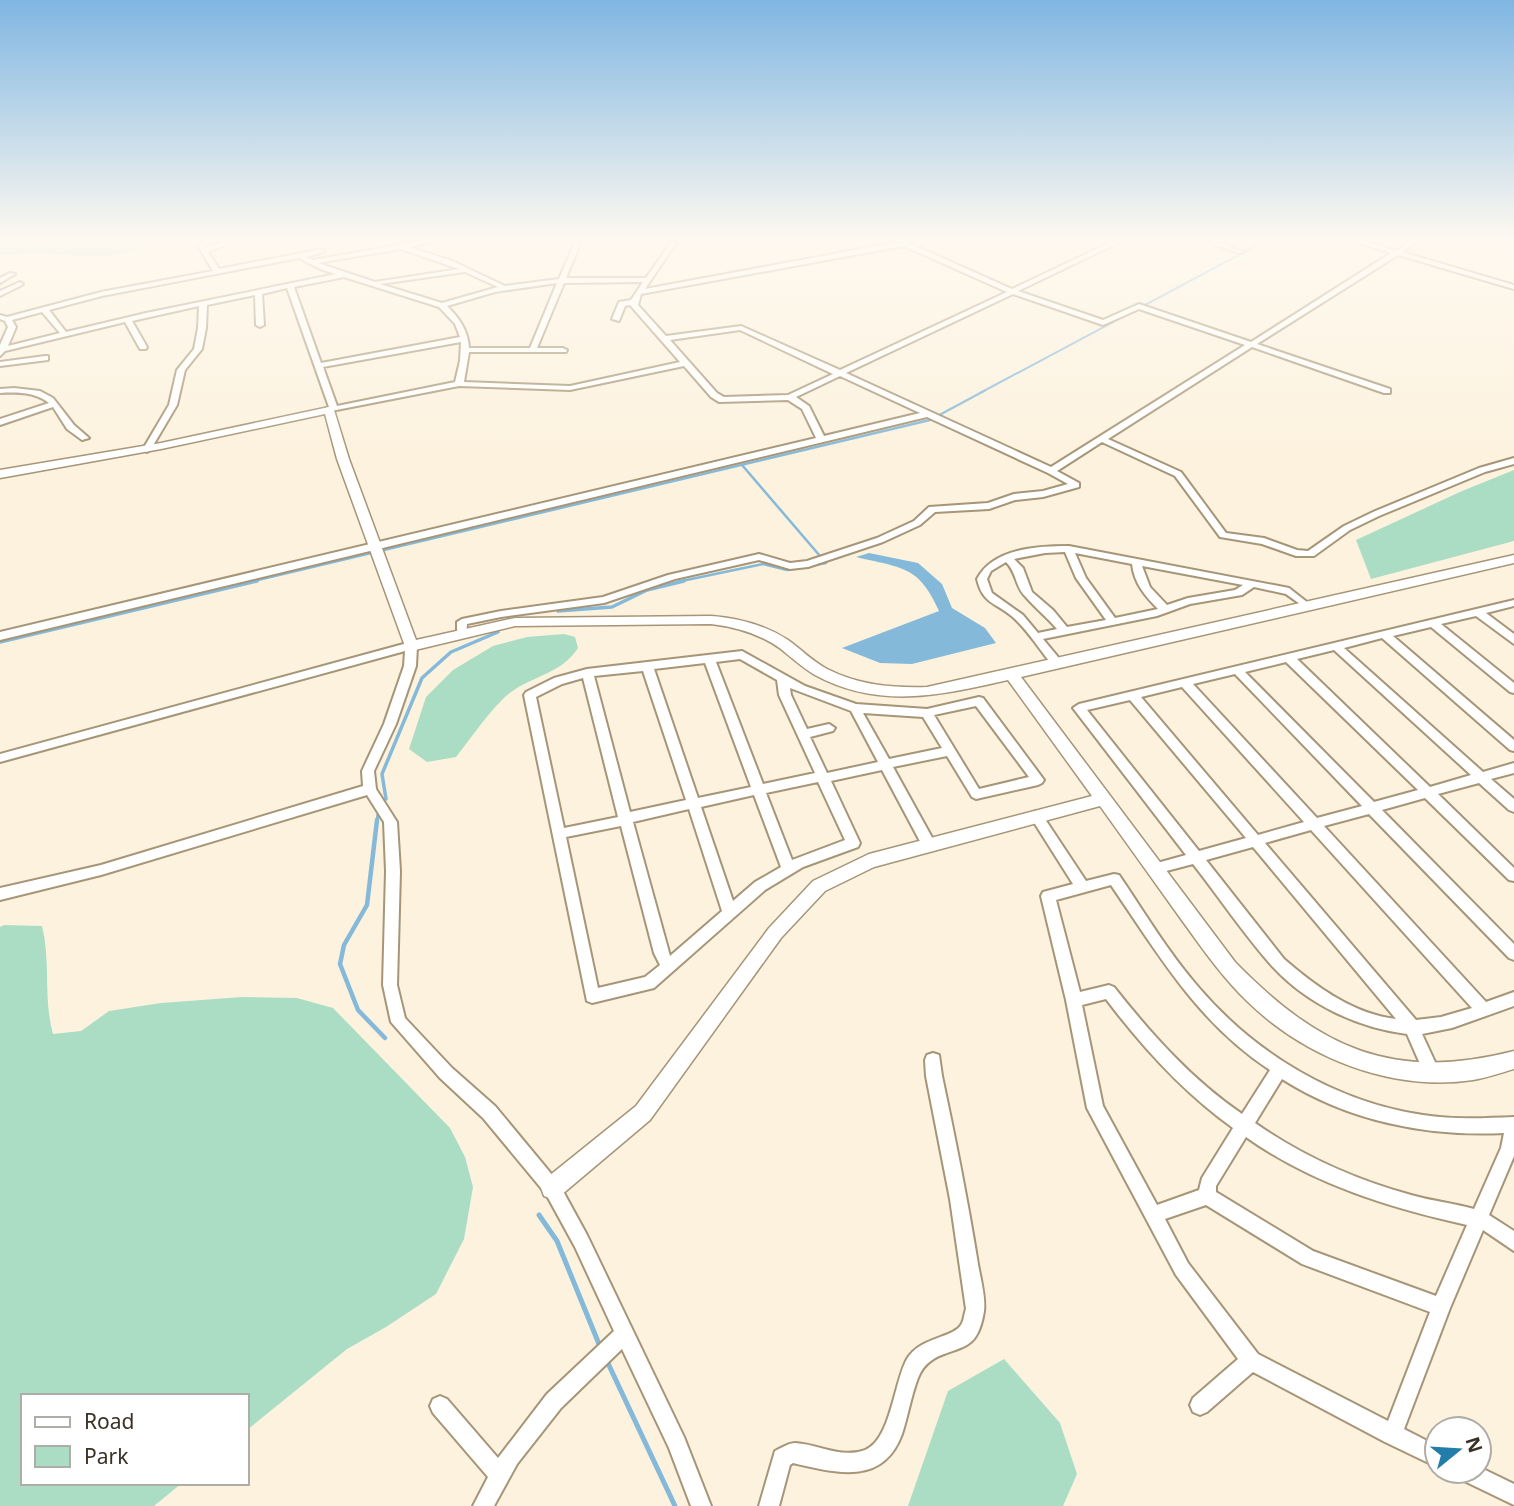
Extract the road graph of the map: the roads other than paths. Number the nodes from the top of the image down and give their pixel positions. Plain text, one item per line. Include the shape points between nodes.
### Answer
1 (32, 312) edge
2 (47, 312) edge
3 (173, 312) edge
4 (203, 312) edge
5 (259, 312) edge
6 (299, 312) edge
7 (449, 312) edge
8 (548, 312) edge
9 (618, 312) edge
10 (642, 312) edge
11 (969, 312) edge
12 (1072, 312) edge
13 (1126, 312) edge
14 (1157, 312) edge
15 (1304, 312) edge
16 (616, 318) dead end
17 (4, 320) edge
18 (128, 320) junction
19 (260, 325) dead end
20 (65, 335) junction
21 (464, 339) junction
22 (664, 340) junction
23 (1252, 345) junction
24 (143, 347) dead end
25 (533, 349) junction
26 (467, 350) junction
27 (563, 350) dead end
28 (2, 352) edge
29 (45, 358) dead end
30 (685, 363) junction
31 (0, 364) edge
32 (318, 366) junction
33 (839, 373) junction
34 (459, 384) junction
35 (0, 391) edge
36 (1387, 391) dead end
37 (790, 397) junction
38 (54, 404) junction
39 (331, 410) junction
40 (933, 416) junction
41 (0, 422) edge
42 (85, 438) dead end
43 (820, 438) junction
44 (1102, 439) junction
45 (147, 449) junction
46 (1514, 461) edge
47 (1051, 471) junction
48 (0, 474) edge
49 (1069, 549) junction
50 (377, 552) junction
51 (1007, 558) junction
52 (1514, 559) edge
53 (1137, 562) junction
54 (1252, 584) junction
55 (1514, 603) edge
56 (1307, 606) junction
57 (1165, 609) junction
58 (1477, 611) junction
59 (1112, 621) junction
60 (1432, 622) junction
61 (1065, 631) junction
62 (462, 634) junction
63 (1384, 634) junction
64 (0, 636) edge
65 (1035, 638) junction
66 (1514, 640) edge
67 (411, 646) junction
68 (1336, 646) junction
69 (1288, 657) junction
70 (709, 659) junction
71 (1057, 663) junction
72 (647, 666) junction
73 (1237, 670) junction
74 (587, 673) junction
75 (1011, 673) junction
76 (783, 680) junction
77 (1185, 683) junction
78 (1514, 689) edge
79 (1133, 695) junction
80 (855, 708) junction
81 (927, 713) junction
82 (829, 728) dead end
83 (804, 734) junction
84 (1514, 747) edge
85 (949, 751) junction
86 (0, 758) edge
87 (886, 765) junction
88 (1514, 768) edge
89 (823, 777) junction
90 (1481, 777) junction
91 (370, 789) junction
92 (758, 789) junction
93 (1427, 792) junction
94 (1103, 799) junction
95 (693, 804) junction
96 (1371, 807) junction
97 (1514, 807) edge
98 (1036, 816) junction
99 (626, 819) junction
100 (1314, 824) junction
101 (558, 834) junction
102 (1256, 841) junction
103 (929, 844) junction
104 (1196, 859) junction
105 (788, 869) junction
106 (1156, 869) junction
107 (1514, 876) edge
108 (1083, 887) junction
109 (0, 894) edge
110 (729, 910) junction
111 (1514, 954) edge
112 (668, 967) junction
113 (1514, 999) edge
114 (1074, 1000) junction
115 (1483, 1009) junction
116 (1411, 1026) junction
117 (933, 1060) dead end
118 (1514, 1060) edge
119 (1280, 1068) junction
120 (1433, 1075) junction
121 (1513, 1125) edge
122 (1245, 1127) junction
123 (552, 1188) junction
124 (1207, 1196) junction
125 (1152, 1215) junction
126 (1478, 1219) junction
127 (1514, 1242) edge
128 (1441, 1307) junction
129 (625, 1334) junction
130 (1251, 1361) junction
131 (1200, 1405) dead end
132 (440, 1406) dead end
133 (1392, 1435) junction
134 (1423, 1450) edge
135 (499, 1475) junction
136 (1493, 1485) edge
137 (1514, 1495) edge
138 (483, 1506) edge
139 (701, 1506) edge
140 (769, 1506) edge

1 - 17 street
2 - 20 street
3 - 18 street
4 - 45 street via 198,349 181,370 173,405
5 - 19 street
6 - 32 street
7 - 21 street
8 - 25 street
9 - 16 street
10 - 22 street
11 - 33 street
12 - 13 street via 1103,323
14 - 23 street
15 - 23 street
17 - 28 street via 12,330
18 - 20 street
18 - 24 street
20 - 28 street
21 - 26 street
21 - 32 street
22 - 30 street
22 - 33 street via 737,327
23 - 36 street
23 - 44 street
25 - 26 street
25 - 27 street
26 - 34 street
29 - 31 street
30 - 34 street via 570,388
30 - 37 street via 719,398
32 - 39 street
33 - 37 street
33 - 40 street
34 - 39 street
35 - 38 street via 16,389
37 - 43 street via 806,408
38 - 41 street
38 - 42 street via 66,425
39 - 45 street
39 - 50 street
40 - 43 street
40 - 47 street
43 - 50 street
44 - 46 street via 1178,474 1223,535 1310,555 1376,514
44 - 47 street
45 - 48 street
47 - 62 street via 1076,485 989,506 932,509 917,523 880,540 808,564 790,566 754,558 672,577 604,600 462,622
49 - 51 street via 1033,550
49 - 53 street
49 - 59 street via 1072,566
50 - 64 street
50 - 67 street
51 - 61 street via 1018,568 1027,593
51 - 65 street via 987,570 983,585
52 - 56 street
53 - 54 street
53 - 57 street via 1138,579
54 - 56 street via 1289,591
54 - 57 street via 1240,593
55 - 58 street
56 - 71 street
57 - 59 street
58 - 60 street
58 - 66 street
59 - 61 street
60 - 63 street
60 - 78 street
61 - 65 street
62 - 67 street
62 - 75 street via 542,620 711,620 752,628 819,671 875,689 931,691
63 - 68 street
63 - 84 street
65 - 71 street
67 - 86 street
67 - 91 street via 390,724 368,771
68 - 69 street
68 - 90 street
69 - 73 street
69 - 93 street
70 - 72 street
70 - 76 street via 743,655
70 - 92 street
71 - 75 street
72 - 74 street
72 - 95 street
73 - 77 street
73 - 96 street
74 - 99 street
74 - 101 street via 530,695
75 - 94 street
76 - 80 street
76 - 83 street via 785,695
77 - 79 street
77 - 100 street
79 - 102 street
79 - 104 street via 1079,708
80 - 81 street
80 - 87 street
81 - 85 street
81 - 85 street via 979,701 1038,780 976,794
82 - 83 street
83 - 89 street
85 - 87 street
87 - 89 street
87 - 103 street
88 - 90 street
89 - 92 street
89 - 105 street via 853,843
90 - 93 street
90 - 97 street
91 - 109 street via 102,870
91 - 123 street via 390,822 390,985 399,1022 489,1112
92 - 95 street
92 - 105 street
93 - 96 street
93 - 107 street
94 - 98 street
94 - 106 street
95 - 99 street
95 - 110 street
96 - 100 street
96 - 111 street
98 - 103 street
98 - 108 street
99 - 101 street
99 - 112 street
100 - 102 street
100 - 115 street
101 - 112 street via 592,996 649,983
102 - 104 street
102 - 116 street
103 - 123 street via 866,862 819,886 775,933 643,1113
104 - 106 street
104 - 116 street via 1279,963 1308,988 1353,1013
105 - 110 street
106 - 120 street via 1240,982 1283,1020 1349,1056
108 - 114 street via 1048,895
108 - 119 street via 1114,879 1195,993 1236,1035
110 - 112 street
113 - 115 street
114 - 122 street via 1110,992 1167,1064
114 - 125 street via 1095,1108
115 - 116 street via 1429,1026
116 - 120 street
117 - 140 street via 959,1199 974,1318 963,1336 936,1346 918,1360 883,1450 846,1463 788,1455 782,1458
118 - 120 street via 1493,1068
119 - 121 street via 1344,1102 1390,1117 1453,1127
119 - 122 street
121 - 126 street via 1509,1148
122 - 124 street via 1209,1184
122 - 126 street via 1292,1156 1366,1189
123 - 129 street
124 - 125 street
124 - 128 street via 1308,1258
125 - 130 street via 1182,1269
126 - 127 street
126 - 128 street
128 - 133 street
129 - 135 street via 554,1401
129 - 139 street
130 - 131 street
130 - 133 street
132 - 135 street
133 - 134 street
135 - 138 street
136 - 137 street

